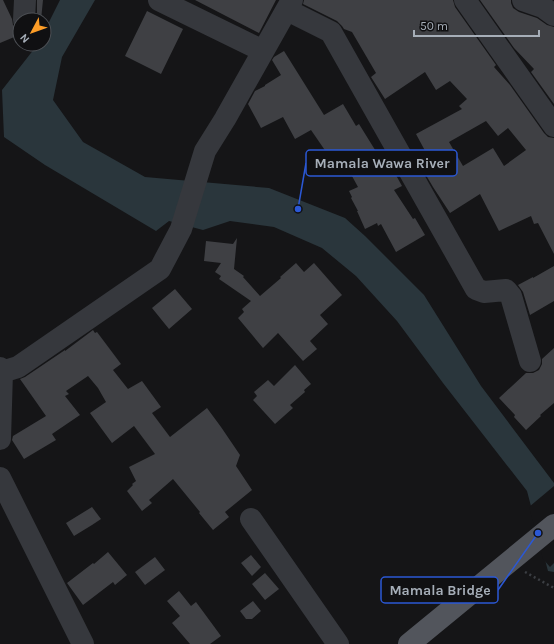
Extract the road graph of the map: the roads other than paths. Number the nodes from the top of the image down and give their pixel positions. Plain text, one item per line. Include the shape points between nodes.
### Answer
1 (26, 0) edge
2 (159, 0) edge
3 (465, 0) edge
4 (523, 0) edge
5 (289, 5) edge
6 (25, 12) edge
7 (554, 15) edge
8 (262, 52) junction
9 (554, 126) edge
10 (530, 361) dead end
11 (1, 370) edge
12 (0, 438) edge
13 (0, 478) edge
14 (250, 519) dead end
15 (554, 525) edge
16 (84, 644) edge
17 (338, 644) edge
18 (409, 644) edge

1 - 6 street
2 - 8 street
3 - 9 street
4 - 7 street via 543,7
5 - 8 street
5 - 10 street via 331,32 476,288 484,292 506,290 511,296
8 - 11 street via 205,151 181,229 160,269 18,367
11 - 12 street
13 - 16 street
14 - 17 street
15 - 18 main road

